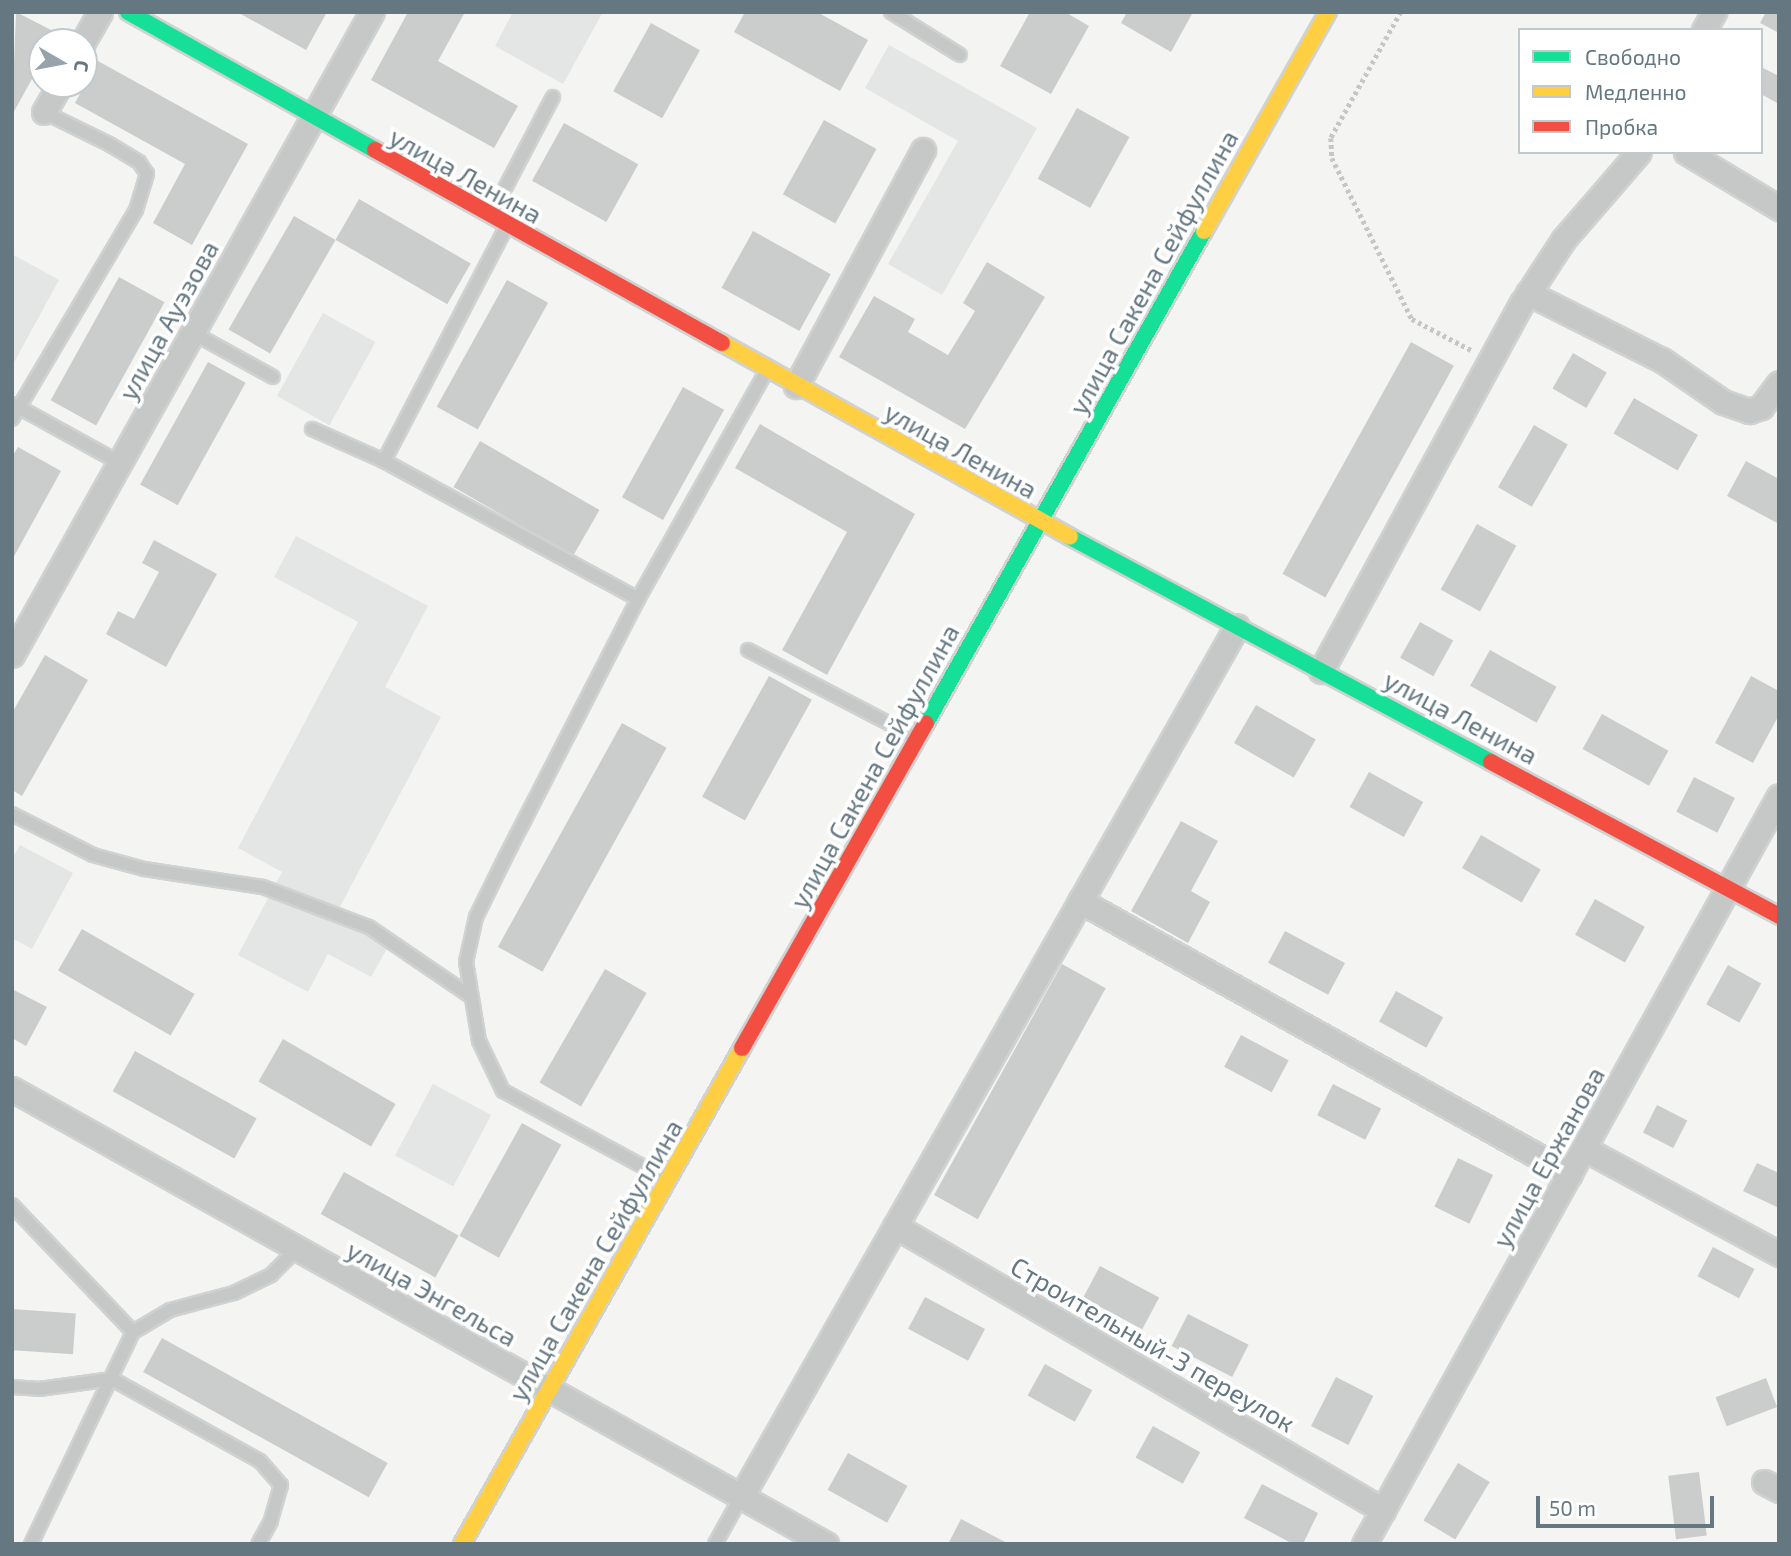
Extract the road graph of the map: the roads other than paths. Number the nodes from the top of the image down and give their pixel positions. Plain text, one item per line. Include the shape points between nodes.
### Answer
1 (100, 12) edge
2 (372, 12) edge
3 (891, 12) edge
4 (1328, 12) edge
5 (1714, 12) edge
6 (133, 14) edge
7 (91, 28) edge
8 (1705, 28) edge
9 (960, 55) dead end
10 (553, 97) dead end
11 (52, 98) edge
12 (44, 112) joint
13 (314, 118) junction
14 (923, 150) dead end
15 (1637, 154) edge
16 (1689, 154) edge
17 (1779, 208) edge
18 (490, 216) junction
19 (507, 226) junction
20 (1528, 293) junction
21 (193, 333) junction
22 (767, 370) junction
23 (273, 376) dead end
24 (1779, 383) edge
25 (796, 386) junction
26 (16, 405) edge
27 (12, 419) edge
28 (312, 429) dead end
29 (384, 461) junction
30 (120, 463) junction
31 (1040, 521) junction
32 (639, 599) junction
33 (1237, 626) junction
34 (16, 641) edge
35 (748, 650) dead end
36 (1321, 671) junction
37 (918, 738) junction
38 (1779, 796) edge
39 (12, 814) edge
40 (1728, 887) junction
41 (1080, 901) junction
42 (1779, 916) edge
43 (470, 996) junction
44 (12, 1089) edge
45 (1585, 1149) junction
46 (1570, 1174) junction
47 (669, 1181) junction
48 (12, 1205) edge
49 (895, 1226) junction
50 (297, 1249) junction
51 (1779, 1254) edge
52 (133, 1332) junction
53 (112, 1379) junction
54 (12, 1387) edge
55 (548, 1391) junction
56 (741, 1497) junction
57 (1383, 1510) junction
58 (1375, 1540) edge
59 (31, 1544) edge
60 (258, 1544) edge
61 (463, 1544) edge
62 (715, 1544) edge
63 (826, 1544) edge

1 - 7 street
2 - 13 street, улица Ауэзова
3 - 9 lane
4 - 31 street, улица Сакена Сейфуллина
5 - 8 street
6 - 13 street, улица Ленина
10 - 18 lane
11 - 12 street
12 - 26 lane via 139,162 146,174 136,210
13 - 18 street, улица Ленина
13 - 21 street, улица Ауэзова
14 - 25 street
15 - 20 street via 1563,240
16 - 17 street
18 - 19 street, улица Ленина
19 - 22 street, улица Ленина
19 - 29 lane
20 - 24 street via 1662,360 1723,402 1749,411 1761,407
20 - 36 street
21 - 23 lane
21 - 30 street, улица Ауэзова
22 - 25 street, улица Ленина
22 - 32 lane
25 - 31 street, улица Ленина
26 - 27 lane
26 - 30 lane
28 - 29 lane
29 - 32 lane
30 - 34 street, улица Ауэзова
31 - 33 street, улица Ленина
31 - 37 street, улица Сакена Сейфуллина
32 - 43 lane via 476,917 466,962
33 - 36 street, улица Ленина
33 - 41 street
35 - 37 lane
36 - 40 street, улица Ленина
37 - 47 street, улица Сакена Сейфуллина
38 - 40 street, улица Ержанова
39 - 43 lane via 93,855 144,869 263,887 369,927
40 - 42 street, улица Ленина
40 - 45 street, улица Ержанова
41 - 46 street
41 - 49 street
43 - 47 lane via 479,1041 503,1091
44 - 50 street, улица Энгельса
45 - 46 street, улица Ержанова
45 - 51 street
46 - 57 street, улица Ержанова
47 - 55 street, улица Сакена Сейфуллина
48 - 52 lane
49 - 56 street
49 - 57 street, Строительный-3 переулок
50 - 52 lane via 271,1275 234,1293 170,1310
50 - 55 street, улица Энгельса
52 - 53 lane
53 - 54 lane via 39,1389
53 - 59 lane
53 - 60 lane via 276,1474 281,1496
55 - 56 street, улица Энгельса
55 - 61 street, улица Сакена Сейфуллина
56 - 62 lane
56 - 63 street, улица Энгельса
57 - 58 street, улица Ержанова

